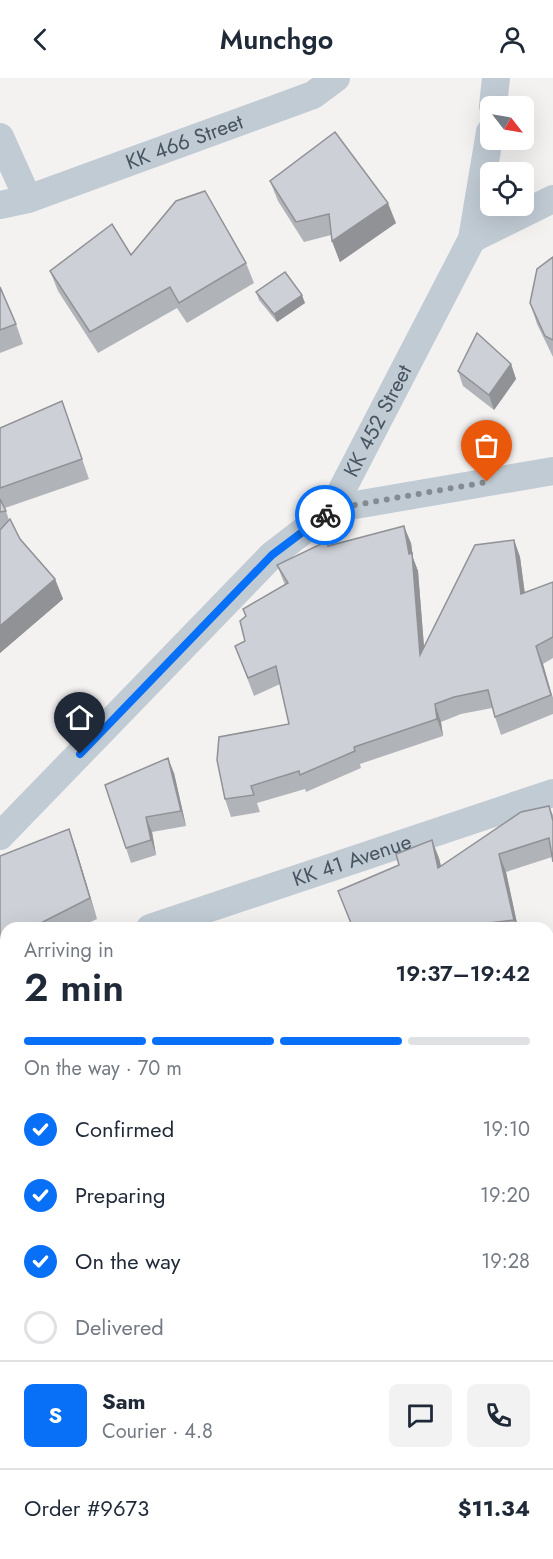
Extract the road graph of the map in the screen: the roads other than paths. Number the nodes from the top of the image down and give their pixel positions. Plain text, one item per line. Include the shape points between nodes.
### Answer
1 (336, 78) edge
2 (496, 78) edge
3 (494, 96) edge
4 (0, 137) edge
5 (487, 150) edge
6 (28, 199) junction
7 (553, 199) edge
8 (0, 205) edge
9 (472, 239) junction
10 (553, 471) edge
11 (332, 509) junction
12 (553, 793) edge
13 (0, 836) edge
14 (168, 922) edge

1 - 6 street, KK 466 Street via 313,95
2 - 3 street
4 - 6 street
5 - 9 street, KK 452 Street
6 - 8 street, KK 466 Street
7 - 9 street
9 - 11 street, KK 452 Street
10 - 11 street
11 - 13 street, KK 452 Street via 272,555
12 - 14 street, KK 41 Avenue

